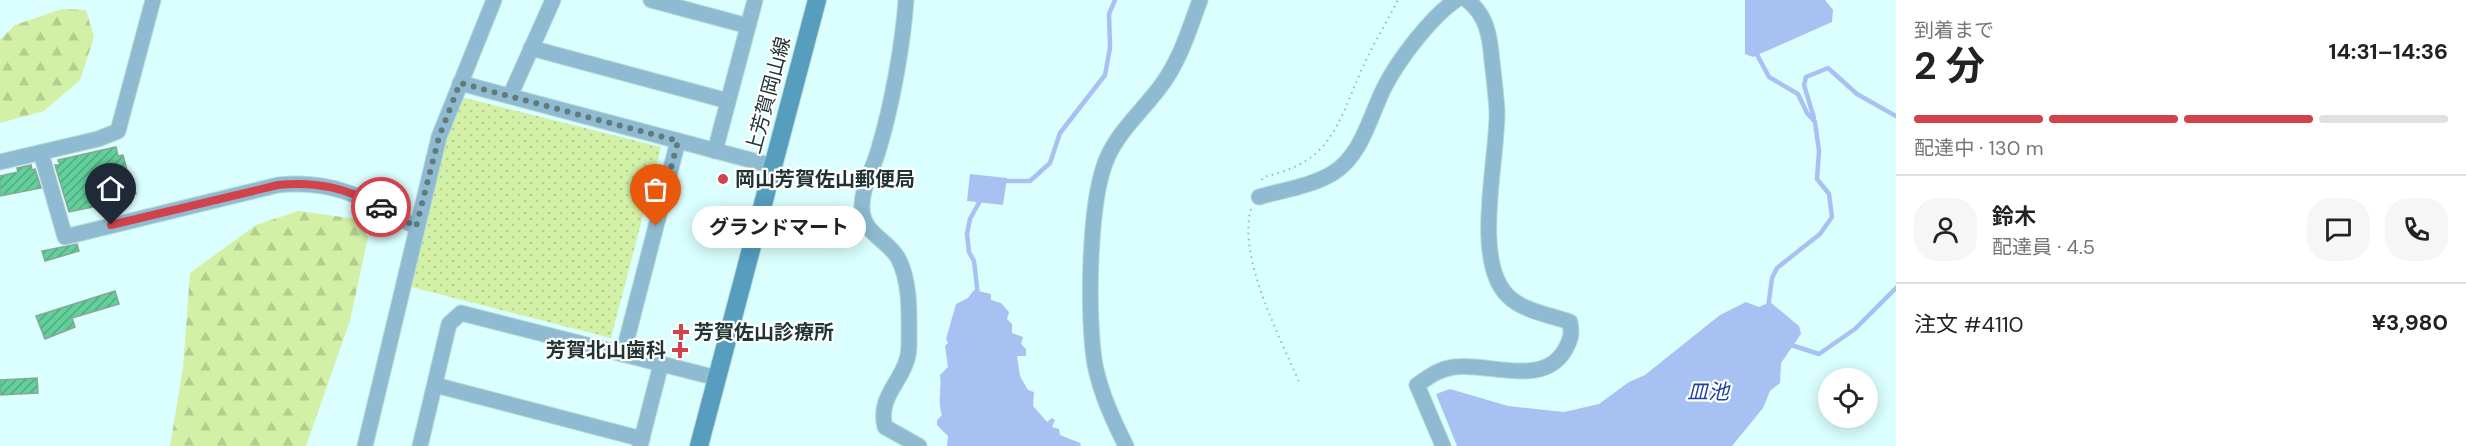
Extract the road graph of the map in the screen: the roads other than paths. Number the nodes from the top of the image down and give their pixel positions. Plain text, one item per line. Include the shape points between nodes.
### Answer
1 (153, 0) edge
2 (494, 0) edge
3 (553, 0) edge
4 (651, 0) edge
5 (755, 0) edge
6 (817, 0) edge
7 (906, 0) edge
8 (1200, 0) edge
9 (1456, 0) edge
10 (1467, 0) edge
11 (748, 26) junction
12 (531, 48) junction
13 (460, 83) junction
14 (510, 96) junction
15 (728, 101) junction
16 (678, 141) junction
17 (715, 151) junction
18 (41, 153) junction
19 (0, 162) edge
20 (773, 166) junction
21 (1259, 197) road end
22 (416, 227) junction
23 (623, 354) junction
24 (661, 364) junction
25 (717, 378) junction
26 (435, 385) junction
27 (641, 442) edge
28 (365, 446) edge
29 (420, 446) edge
30 (699, 446) edge
31 (919, 446) edge
32 (1126, 446) edge
33 (1443, 446) edge

1 - 18 street via 118,131
2 - 13 street
3 - 12 street
4 - 11 street
5 - 11 street
6 - 20 main road, 上芳賀岡山線
7 - 31 street via 892,90 862,199 862,212 864,224 898,258 906,288 909,359 889,392 882,414 885,427
8 - 32 street via 1172,68 1107,158 1094,207 1095,365 1105,403
9 - 21 street via 1426,27 1385,86 1359,144 1346,161 1333,173
10 - 33 street via 1479,11 1490,40 1497,113 1489,246 1498,281 1506,295 1518,304 1570,322 1572,333 1565,351 1546,367 1531,371 1457,367 1437,370 1417,385
11 - 15 street
12 - 14 street
12 - 15 street
13 - 14 street
13 - 22 street via 439,137
14 - 16 street
15 - 17 street
16 - 17 street
16 - 23 street
17 - 20 street
18 - 19 street
18 - 22 street via 65,237 294,183 345,190
20 - 25 main road, 上芳賀岡山線
22 - 28 street
23 - 24 street
23 - 26 street via 461,313 449,324
24 - 25 street
24 - 27 street
25 - 30 main road, 上芳賀岡山線
26 - 27 street
26 - 29 street

